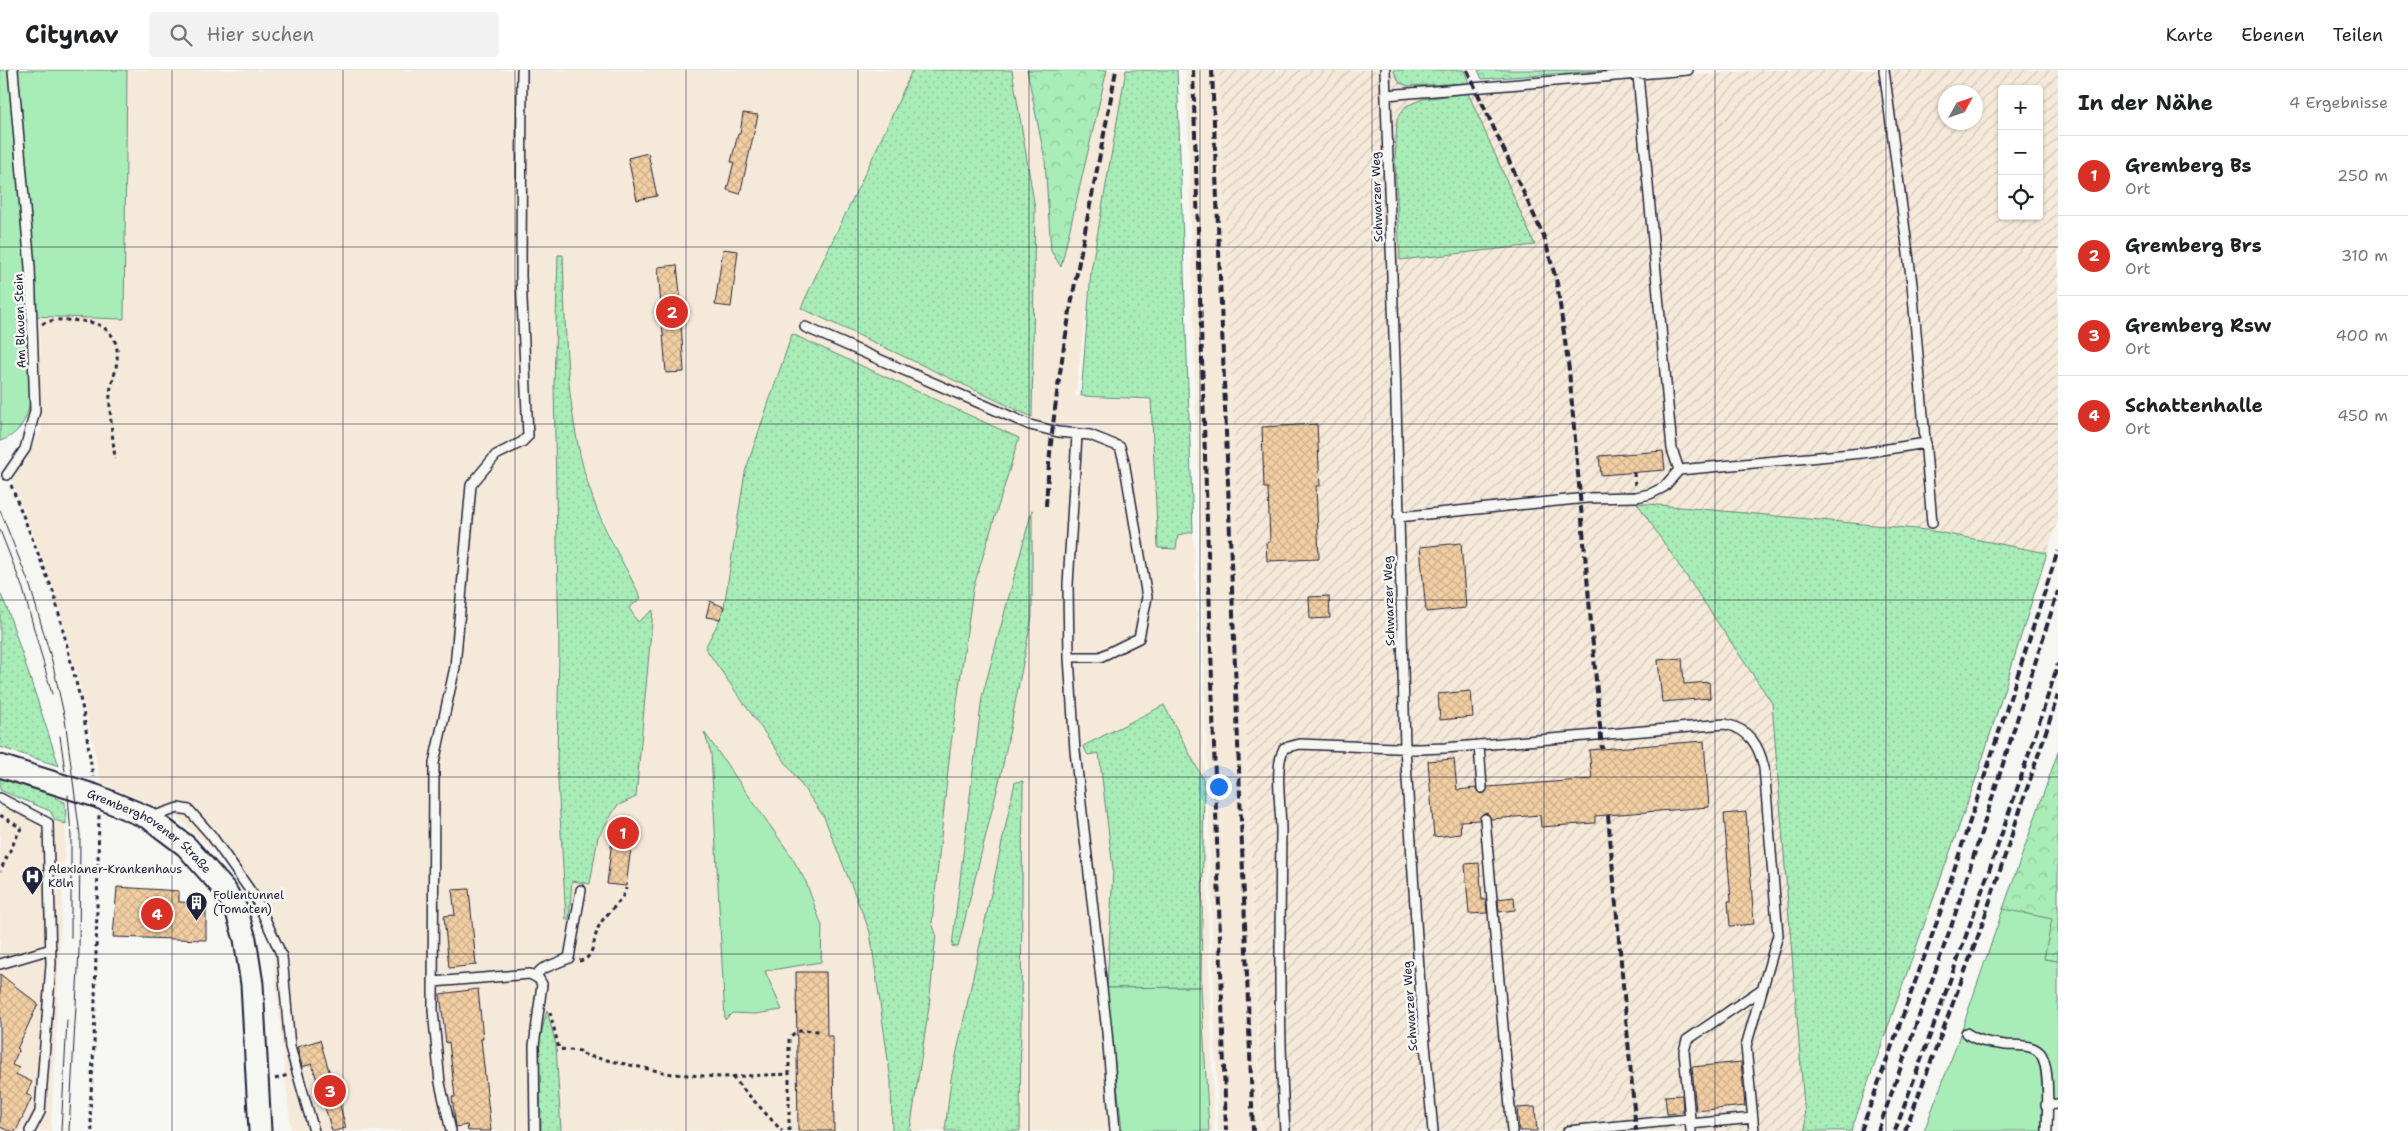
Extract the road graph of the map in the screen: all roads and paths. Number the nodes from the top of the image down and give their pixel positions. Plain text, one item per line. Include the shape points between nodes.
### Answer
1 (13, 70) edge
2 (522, 70) edge
3 (1385, 70) edge
4 (1688, 70) edge
5 (1884, 70) edge
6 (1638, 75) junction
7 (1386, 95) junction
8 (805, 327) dead end
9 (33, 330) junction
10 (1077, 435) junction
11 (1926, 443) junction
12 (115, 459) dead end
13 (1679, 470) junction
14 (7, 475) joint
15 (1398, 518) junction
16 (1932, 522) dead end
17 (1069, 657) junction
18 (1479, 745) junction
19 (1404, 747) junction
20 (92, 765) dead end
21 (0, 766) edge
22 (1482, 788) dead end
23 (96, 796) junction
24 (0, 798) edge
25 (0, 815) edge
26 (149, 818) junction
27 (1485, 819) dead end
28 (0, 871) edge
29 (626, 888) dead end
30 (581, 890) dead end
31 (51, 949) junction
32 (569, 958) junction
33 (0, 964) edge
34 (535, 976) junction
35 (433, 982) junction
36 (542, 984) junction
37 (1762, 989) junction
38 (822, 1031) dead end
39 (1966, 1033) dead end
40 (789, 1074) junction
41 (285, 1075) dead end
42 (732, 1076) junction
43 (270, 1080) dead end
44 (2058, 1104) edge
45 (2046, 1105) junction
46 (1753, 1118) junction
47 (1690, 1125) edge
48 (30, 1131) edge
49 (92, 1131) edge
50 (260, 1131) edge
51 (314, 1131) edge
52 (451, 1131) edge
53 (535, 1131) edge
54 (782, 1131) edge
55 (789, 1131) edge
56 (1115, 1131) edge
57 (1285, 1131) edge
58 (1432, 1131) edge
59 (1512, 1131) edge
60 (1568, 1131) edge
61 (1754, 1131) edge
62 (2047, 1131) edge

1 - 9 lane, Am Blauen Stein
2 - 35 lane via 521,276 528,436 496,455 472,486 455,667 434,763
3 - 7 lane, Schwarzer Weg
4 - 6 lane
5 - 11 lane via 1912,284
6 - 7 lane
6 - 13 lane via 1672,449
7 - 15 lane, Schwarzer Weg
8 - 10 lane via 1030,425
9 - 12 path via 57,319 94,322 114,340 118,351 117,365 110,392
9 - 14 lane, Am Blauen Stein via 35,410 25,449
10 - 17 lane via 1068,585
10 - 17 lane via 1090,435 1120,447 1147,597 1139,638 1100,656
11 - 13 lane via 1862,453
11 - 16 lane
13 - 15 lane via 1664,487 1636,497 1587,498
14 - 20 path via 54,594 81,701
15 - 19 lane, Schwarzer Weg
17 - 56 lane
18 - 19 lane
18 - 22 lane
18 - 37 lane via 1725,724 1737,726 1748,734 1761,754 1764,768 1778,935
19 - 57 lane via 1300,744 1284,748 1279,758 1279,1025
19 - 58 lane, Schwarzer Weg
21 - 23 street, Gremberghovener Straße
23 - 26 street, Gremberghovener Straße
23 - 49 path via 99,813 90,1102
24 - 31 lane via 48,823
25 - 28 path via 21,828
26 - 50 street, Gremberghovener Straße via 186,846 215,878 236,909 245,939 252,984
26 - 51 lane via 178,808 189,810 211,835 256,899 282,956 290,1047
27 - 59 lane
29 - 32 path via 623,897 600,924 588,958 579,962
30 - 32 lane
31 - 33 lane
31 - 48 lane via 40,1112
32 - 34 lane via 542,969
34 - 35 lane
34 - 36 lane
35 - 52 lane via 440,1083
36 - 42 path via 559,1049 580,1050 580,1054 672,1074
36 - 53 lane via 534,1046
37 - 46 lane via 1746,1046
37 - 47 lane via 1688,1040 1684,1051
38 - 40 path via 798,1032 791,1036
39 - 45 lane via 1977,1041 2029,1047 2039,1053 2044,1062
40 - 42 path
40 - 55 path
41 - 43 path
42 - 54 path
44 - 45 lane
45 - 62 lane
46 - 47 lane
46 - 61 lane
47 - 60 lane

